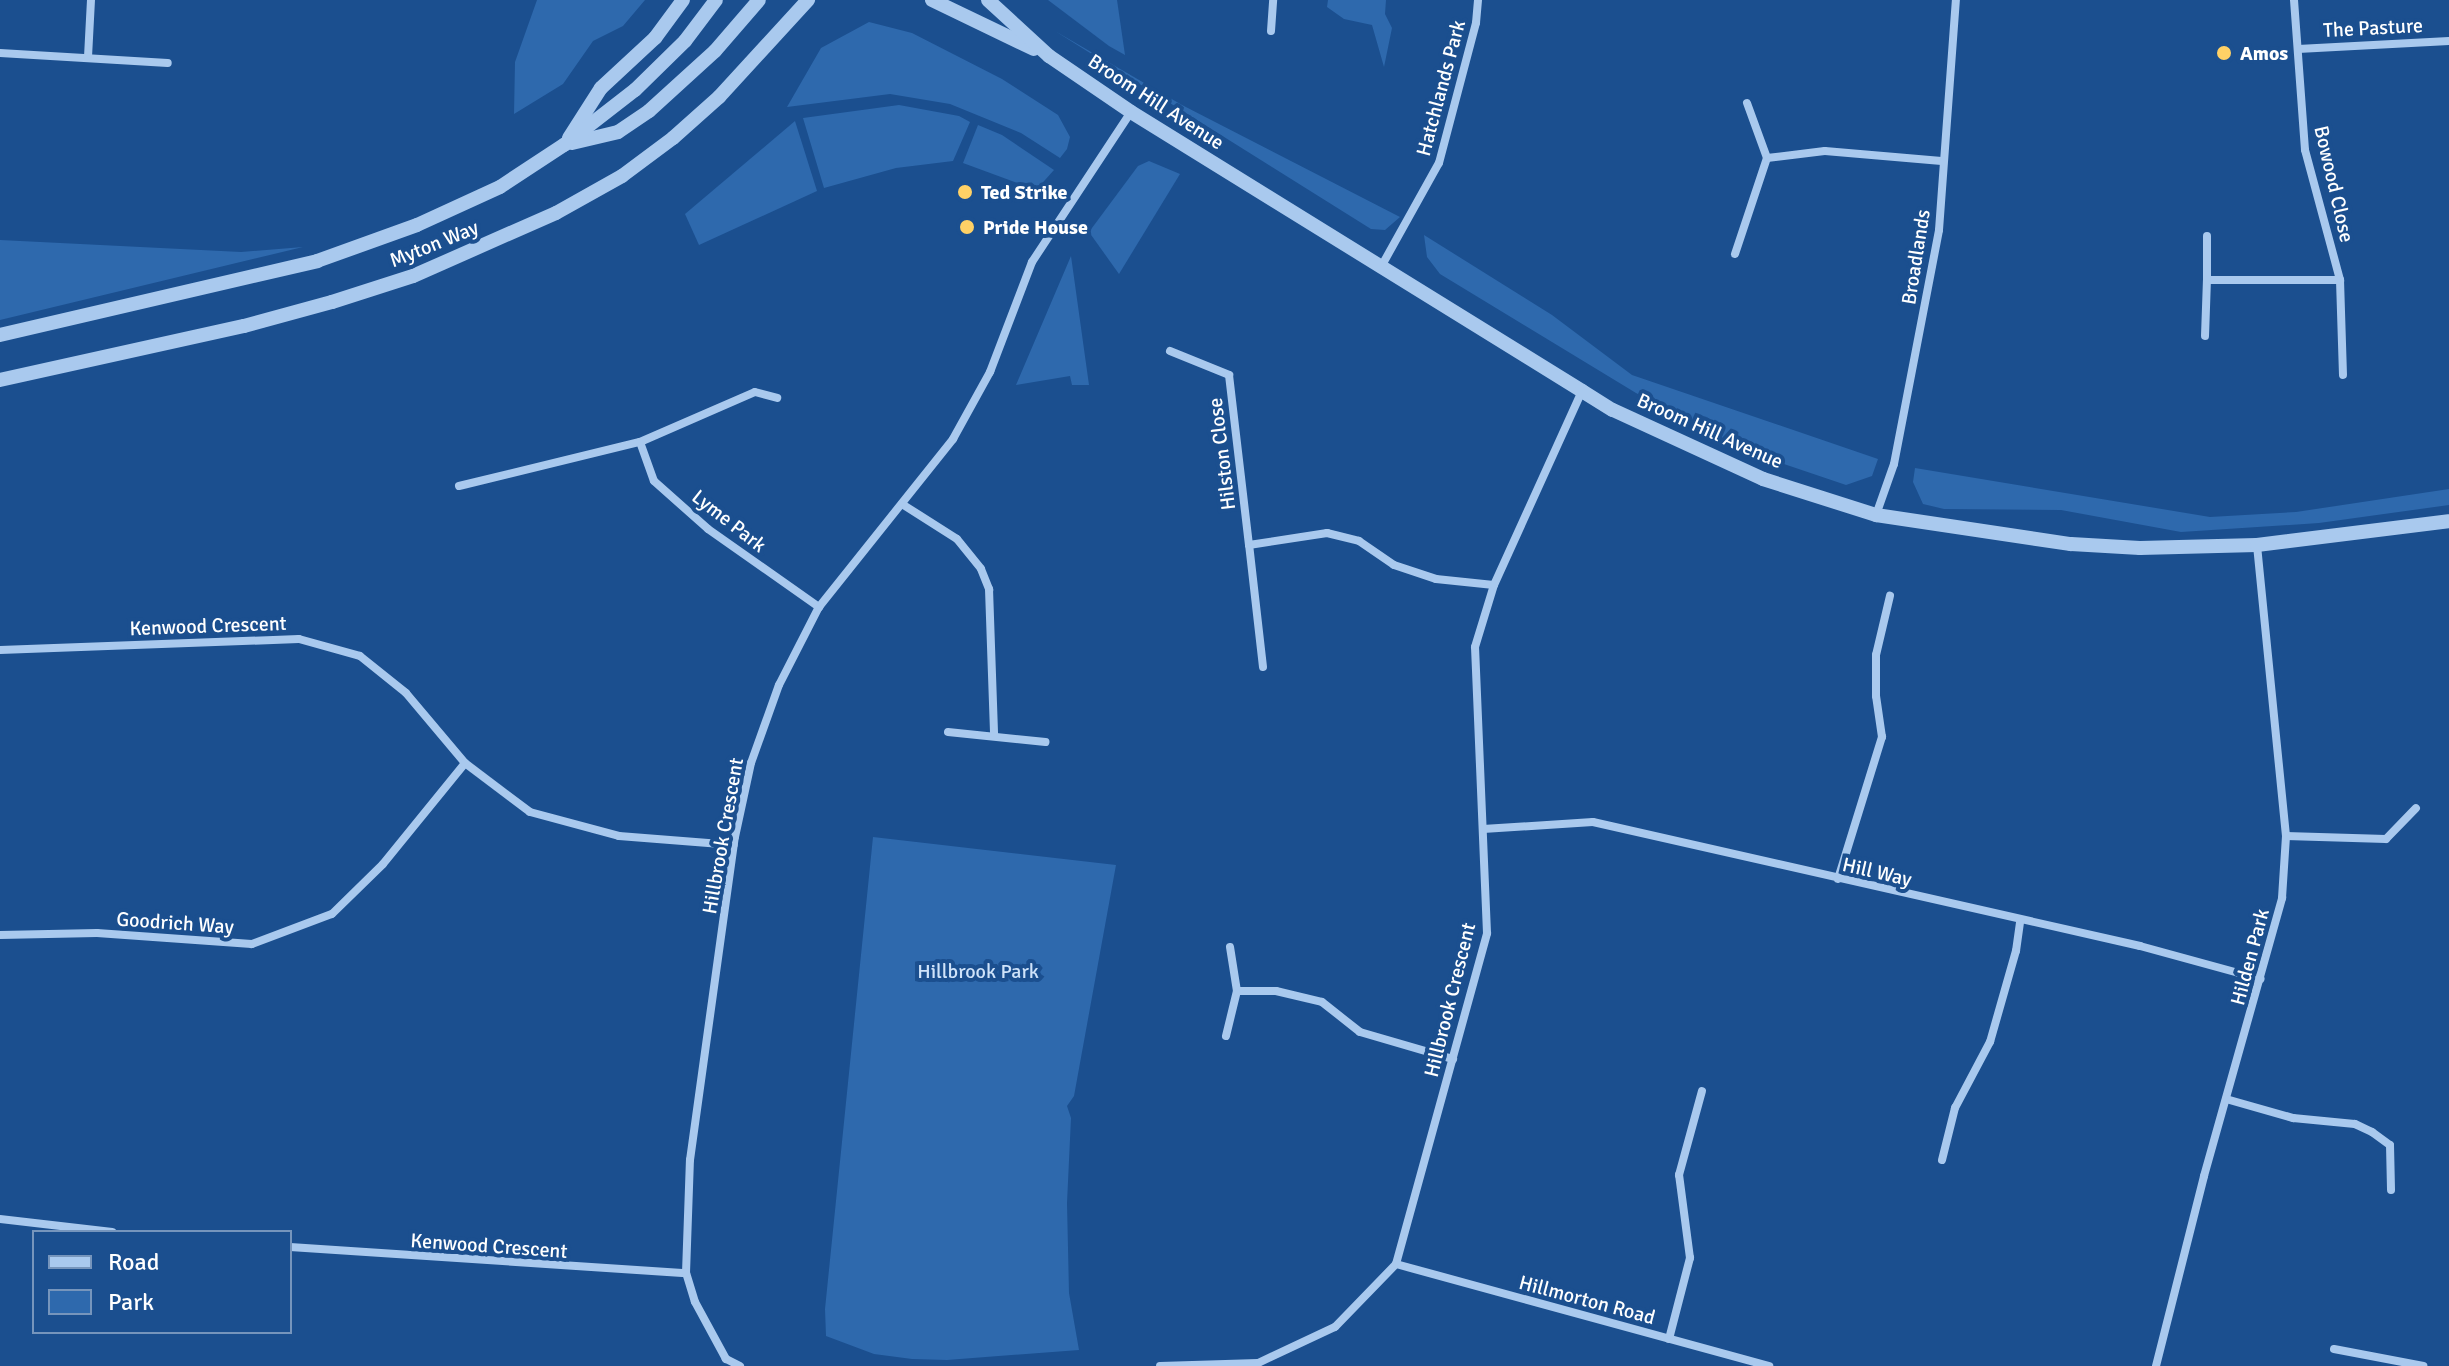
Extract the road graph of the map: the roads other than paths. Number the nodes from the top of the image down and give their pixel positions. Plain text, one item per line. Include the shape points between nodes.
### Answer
1 (91, 0) edge
2 (683, 0) edge
3 (716, 0) edge
4 (759, 0) edge
5 (808, 0) edge
6 (932, 0) edge
7 (988, 0) edge
8 (1273, 0) edge
9 (1478, 0) edge
10 (1956, 0) edge
11 (2294, 0) edge
12 (1271, 31) dead end
13 (2449, 41) edge
14 (2298, 49) junction
15 (0, 53) edge
16 (1049, 56) junction
17 (88, 57) junction
18 (168, 63) dead end
19 (1747, 103) dead end
20 (1131, 112) junction
21 (564, 145) junction
22 (1767, 158) junction
23 (1942, 161) junction
24 (2207, 236) dead end
25 (1735, 254) dead end
26 (1381, 267) junction
27 (2207, 280) junction
28 (2340, 280) junction
29 (0, 335) edge
30 (2205, 336) dead end
31 (1170, 351) dead end
32 (2343, 375) dead end
33 (0, 380) edge
34 (1582, 391) junction
35 (777, 398) dead end
36 (640, 442) junction
37 (459, 486) dead end
38 (902, 504) junction
39 (1876, 515) junction
40 (2449, 521) edge
41 (1249, 545) junction
42 (2257, 545) junction
43 (1494, 585) junction
44 (1890, 596) dead end
45 (819, 607) junction
46 (0, 650) edge
47 (1263, 667) dead end
48 (948, 732) dead end
49 (994, 735) junction
50 (1045, 742) dead end
51 (465, 763) junction
52 (2416, 808) dead end
53 (1483, 829) junction
54 (2286, 836) junction
55 (734, 845) junction
56 (1838, 879) junction
57 (2020, 921) junction
58 (0, 935) edge
59 (1230, 947) dead end
60 (2261, 979) junction
61 (1237, 991) junction
62 (1226, 1036) dead end
63 (1453, 1059) junction
64 (1702, 1091) dead end
65 (2226, 1099) junction
66 (1942, 1160) dead end
67 (2391, 1190) dead end
68 (0, 1219) edge
69 (95, 1230) edge
70 (292, 1247) edge
71 (1396, 1264) junction
72 (686, 1273) junction
73 (1669, 1339) junction
74 (2334, 1349) dead end
75 (2384, 1362) edge
76 (740, 1366) edge
77 (1160, 1366) edge
78 (1769, 1366) edge
79 (2156, 1366) edge
80 (2423, 1366) edge

1 - 17 street
2 - 21 street via 655,38 601,88
3 - 21 street, Myton Way via 666,60
4 - 21 street via 715,51 649,111 618,132
5 - 33 street, Myton Way via 719,97 673,138 622,176 556,213 413,276 332,302
6 - 16 street, Broom Hill Avenue
7 - 16 street, Broom Hill Avenue
8 - 12 street
9 - 26 street, Hatchlands Park via 1439,163
10 - 23 street, Broadlands
11 - 14 street, Bowood Close
13 - 14 street, The Pasture
14 - 28 street, Bowood Close via 2305,150
15 - 17 street
16 - 20 street, Broom Hill Avenue
17 - 18 street
19 - 22 street
20 - 26 street, Broom Hill Avenue
20 - 38 street, Hillbrook Crescent via 1032,262 990,372 953,439
21 - 29 street, Myton Way via 500,187 417,225 317,261
22 - 23 street via 1825,151
22 - 25 street
23 - 39 street, Broadlands via 1939,230 1919,340 1894,464
24 - 27 street
26 - 34 street, Broom Hill Avenue
27 - 28 street
27 - 30 street
28 - 32 street, Bowood Close
31 - 41 street, Hilston Close via 1229,375
34 - 39 street, Broom Hill Avenue via 1763,479
34 - 43 street, Hillbrook Crescent
35 - 36 street via 755,392
36 - 37 street
36 - 45 street, Lyme Park via 654,481 708,529
38 - 45 street, Hillbrook Crescent
38 - 49 street via 957,539 981,569 989,589
39 - 42 street, Broom Hill Avenue via 2071,544 2193,549
40 - 42 street, Broom Hill Avenue
41 - 43 street via 1327,533 1359,541 1394,565 1436,579
41 - 47 street, Hilston Close
42 - 54 street, Hilden Park
43 - 53 street, Hillbrook Crescent via 1475,647
44 - 56 street via 1876,655 1882,737
45 - 55 street, Hillbrook Crescent via 779,685 756,750
46 - 51 street, Kenwood Crescent via 299,639 360,656 406,693
48 - 49 street
49 - 50 street
51 - 55 street, Kenwood Crescent via 530,812 619,836
51 - 58 street, Goodrich Way via 383,864 332,914 252,944 97,933
52 - 54 street via 2386,839
53 - 56 street, Hill Way via 1593,822
53 - 63 street, Hillbrook Crescent via 1487,933
54 - 60 street, Hilden Park via 2282,898
55 - 72 street, Hillbrook Crescent via 690,1160
56 - 57 street, Hill Way
57 - 60 street, Hill Way
57 - 66 street via 1990,1042 1955,1108
59 - 61 street
60 - 65 street, Hilden Park
61 - 62 street
61 - 63 street via 1276,991 1322,1002 1360,1032
63 - 71 street, Hillbrook Crescent
64 - 73 street via 1679,1175 1690,1258
65 - 67 street via 2372,1132 2390,1145
65 - 79 street, Hilden Park
68 - 69 street
70 - 72 street, Kenwood Crescent
71 - 73 street, Hillmorton Road
71 - 77 street, Hillbrook Crescent via 1335,1327 1258,1363
72 - 76 street, Hillbrook Crescent via 695,1302 726,1359
73 - 78 street, Hillmorton Road
74 - 75 street
75 - 80 street

